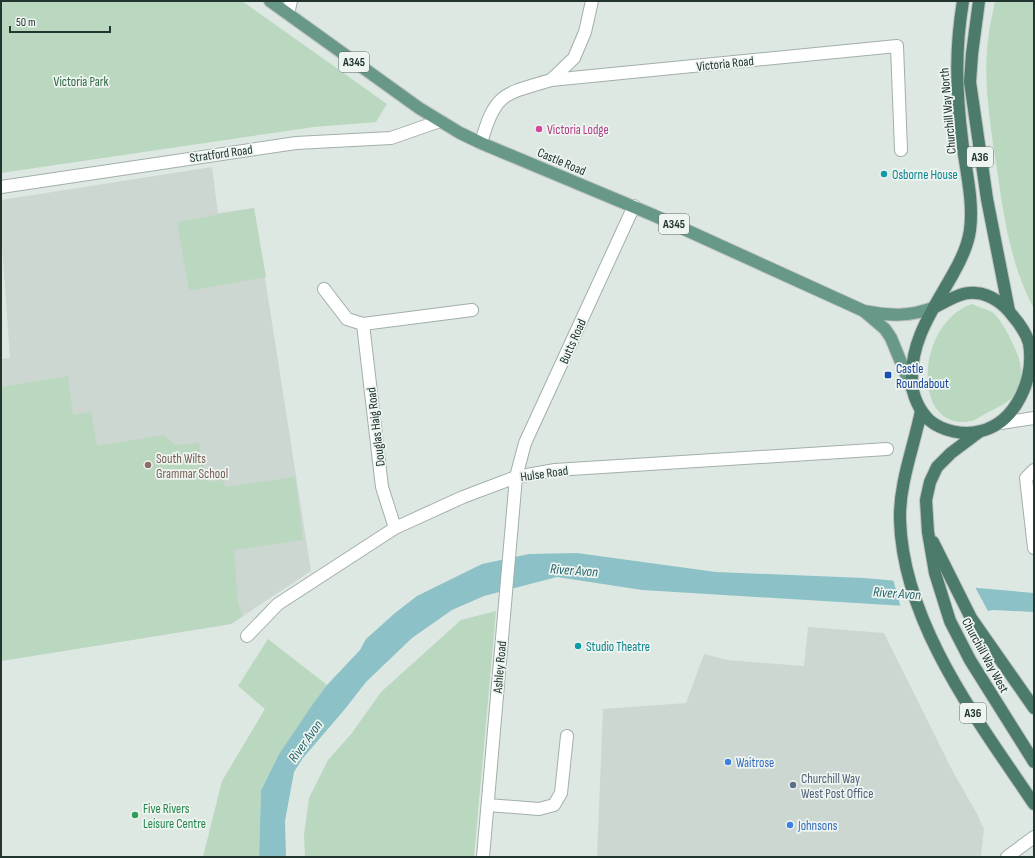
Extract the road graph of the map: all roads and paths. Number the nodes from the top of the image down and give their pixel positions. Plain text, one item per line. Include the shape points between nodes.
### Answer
1 (270, 1) edge
2 (291, 1) edge
3 (592, 1) edge
4 (963, 1) edge
5 (979, 1) edge
6 (288, 14) junction
7 (551, 80) junction
8 (440, 121) junction
9 (481, 143) junction
10 (901, 150) dead end
11 (1, 187) edge
12 (634, 206) junction
13 (324, 289) dead end
14 (935, 307) junction
15 (472, 310) dead end
16 (864, 311) junction
17 (1009, 311) junction
18 (363, 324) junction
19 (1034, 360) edge
20 (912, 389) junction
21 (922, 411) junction
22 (1034, 418) edge
23 (1001, 423) junction
24 (979, 432) junction
25 (887, 449) dead end
26 (1034, 470) edge
27 (516, 477) junction
28 (395, 528) junction
29 (928, 532) junction
30 (1034, 548) edge
31 (247, 636) dead end
32 (1034, 708) edge
33 (567, 736) dead end
34 (1034, 762) edge
35 (1034, 804) edge
36 (488, 805) junction
37 (1034, 837) edge
38 (483, 857) edge
39 (1007, 857) edge

1 - 6 main road, Castle Road / A345
2 - 6 street
3 - 7 street via 585,32 574,58
4 - 14 highway, Churchill Way North / A36 via 956,85 970,202 970,229 963,255
5 - 17 highway, Churchill Way North / A36 via 970,82 987,199
6 - 8 main road, Castle Road / A345
7 - 9 street, Victoria Road via 502,98 490,114
7 - 10 street, Victoria Road via 897,46
8 - 9 main road, Castle Road / A345
8 - 11 street, Stratford Road via 391,138 296,142
9 - 12 main road, Castle Road / A345
12 - 16 main road, Castle Road / A345
12 - 27 street, Butts Road via 525,443
13 - 18 street via 347,319
14 - 16 main road, A345 via 902,316
14 - 17 highway via 974,292 999,302
14 - 20 highway via 924,324 915,346 911,372
15 - 18 street
16 - 20 main road, A345 via 885,329 891,338
17 - 19 highway via 1030,343
18 - 28 street, Douglas Haig Road via 382,487
19 - 23 highway via 1031,381 1022,401
20 - 21 highway
21 - 24 highway via 930,421 946,430
21 - 35 highway, A36 via 903,486 900,520 910,578 922,616 940,657 966,702
22 - 23 street
23 - 24 highway
24 - 29 highway, Churchill Way West / A36 via 937,467 926,500
25 - 27 street, Hulse Road via 555,470
26 - 30 street via 1026,478
27 - 28 street, Hulse Road via 464,496
27 - 36 street, Ashley Road
28 - 31 street, Hulse Road via 278,604
29 - 32 highway via 971,618
29 - 34 highway, Churchill Way West / A36 via 935,572 950,621 970,660
33 - 36 street via 561,793 554,805 539,809
36 - 38 street, Ashley Road
37 - 39 street

